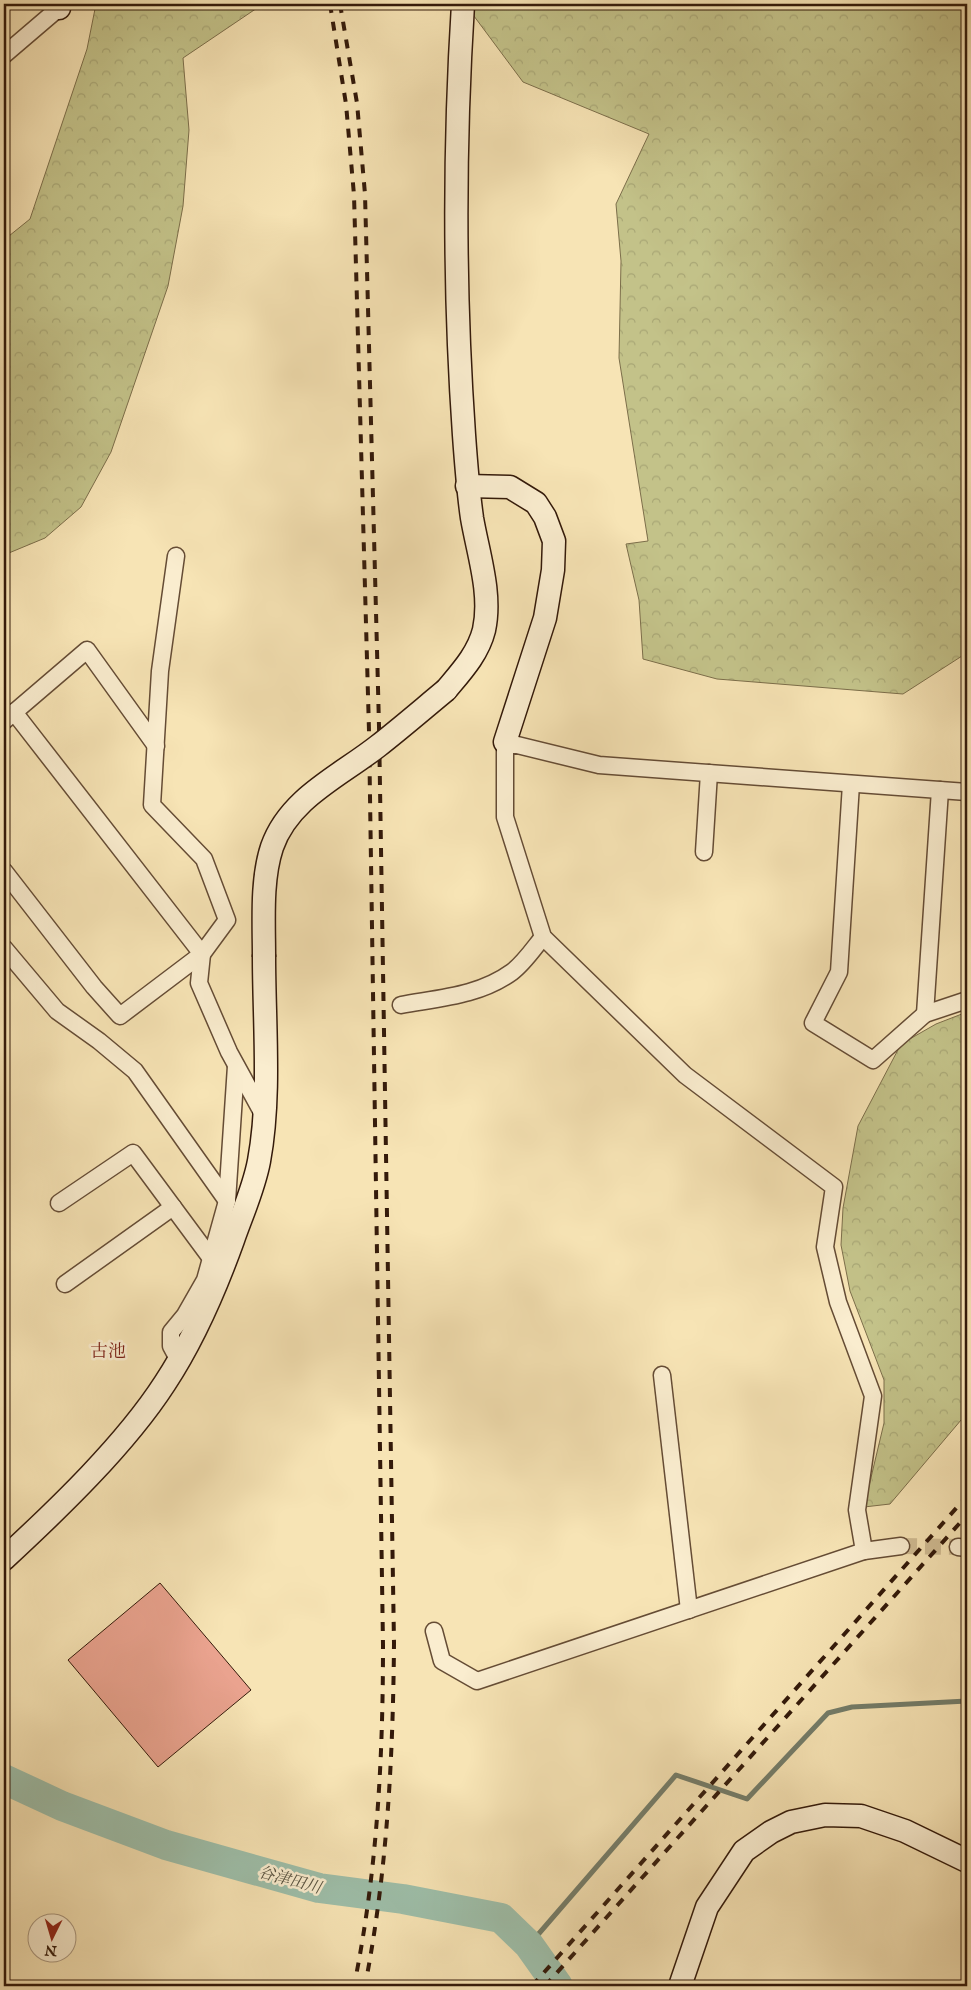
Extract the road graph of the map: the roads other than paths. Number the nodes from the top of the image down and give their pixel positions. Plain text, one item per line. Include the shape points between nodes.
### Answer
1 (462, 4) edge
2 (57, 6) edge
3 (4, 55) edge
4 (467, 486) junction
5 (176, 556) dead end
6 (9, 716) edge
7 (505, 742) junction
8 (156, 746) junction
9 (709, 773) junction
10 (851, 784) junction
11 (940, 790) junction
12 (967, 792) edge
13 (704, 852) dead end
14 (4, 871) edge
15 (543, 937) junction
16 (4, 948) edge
17 (202, 954) junction
18 (967, 1000) edge
19 (400, 1005) dead end
20 (926, 1014) junction
21 (236, 1066) junction
22 (264, 1116) junction
23 (227, 1201) junction
24 (59, 1203) dead end
25 (173, 1207) junction
26 (210, 1257) junction
27 (64, 1284) dead end
28 (178, 1360) junction
29 (662, 1375) dead end
30 (902, 1546) tunnel mouth
31 (864, 1552) junction
32 (4, 1559) edge
33 (689, 1610) junction
34 (434, 1631) dead end
35 (967, 1861) edge
36 (680, 1986) edge

1 - 4 street via 458,253
2 - 3 street
4 - 7 street via 510,487 536,503 554,541 554,570 545,618
4 - 22 street, bridge via 486,599 484,630 469,663 446,690 377,747 317,789 284,820 272,847 264,957
5 - 8 street via 160,671
6 - 8 street via 87,650
6 - 17 street
7 - 9 street via 599,765
7 - 15 street via 505,817
8 - 17 street via 152,805 204,859 227,920
9 - 10 street
9 - 13 street
10 - 11 street
10 - 20 street via 838,972 813,1024 873,1060
11 - 12 street
11 - 20 street
14 - 17 street via 120,1016
15 - 19 street via 514,971 490,986 460,995
15 - 31 street via 685,1075 834,1187 825,1247 838,1302 873,1396 857,1510
16 - 23 street via 57,1011 135,1071
17 - 21 street via 199,983
18 - 20 street
21 - 22 street
21 - 23 street
22 - 28 street via 254,1183 208,1305
23 - 26 street
24 - 25 street via 133,1153
25 - 26 street
25 - 27 street
26 - 28 street via 206,1280 171,1332 171,1346
28 - 32 street via 165,1384 128,1433
29 - 33 street
30 - 31 street
31 - 33 street
33 - 34 street via 477,1681 442,1661
35 - 36 street via 905,1831 861,1816 825,1815 791,1822 744,1851 707,1906

